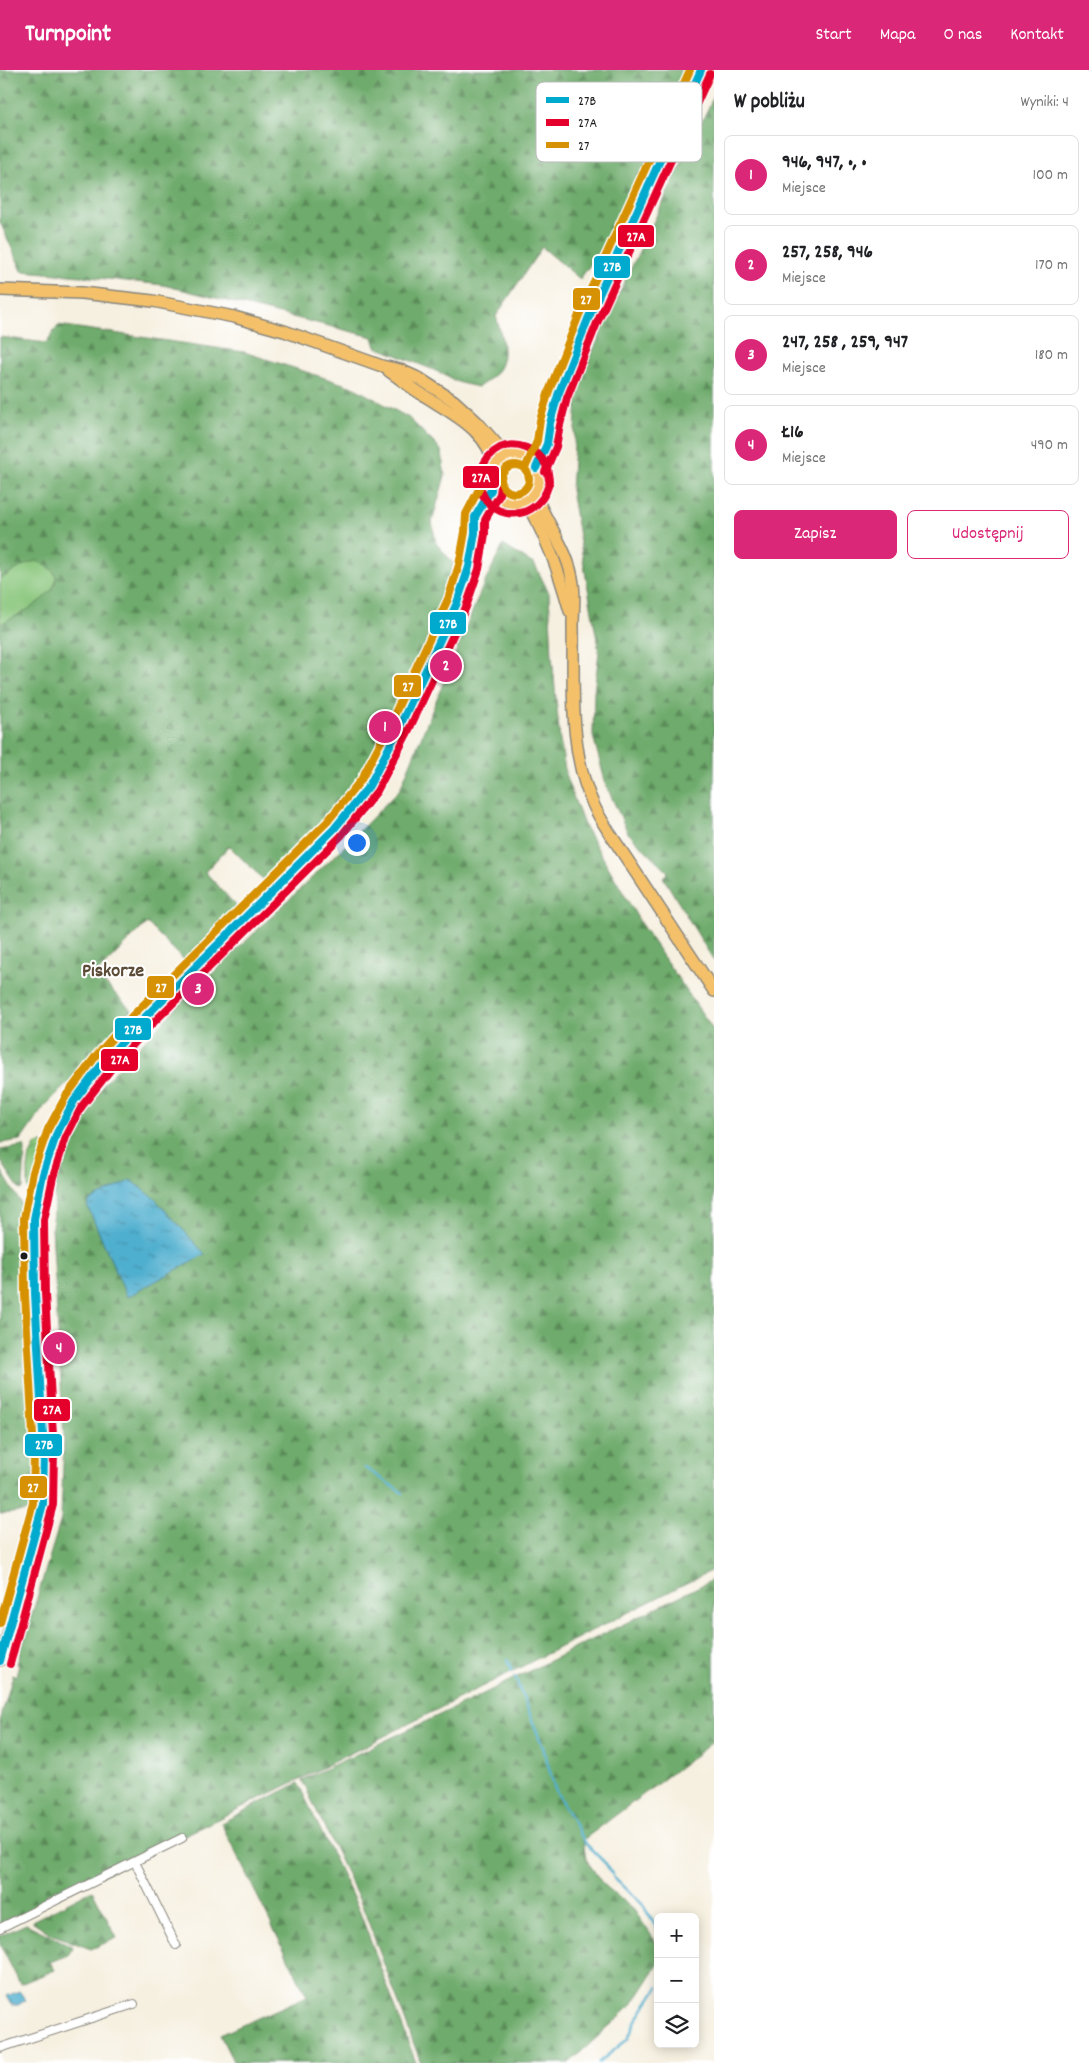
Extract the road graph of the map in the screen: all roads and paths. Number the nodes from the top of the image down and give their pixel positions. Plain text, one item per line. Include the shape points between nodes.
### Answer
1 (702, 70) edge
2 (696, 82) edge
3 (660, 162) edge
4 (0, 290) edge
5 (382, 366) junction
6 (550, 423) junction
7 (510, 456) junction
8 (525, 457) junction
9 (494, 467) junction
10 (536, 468) junction
11 (491, 486) junction
12 (534, 493) junction
13 (503, 501) junction
14 (524, 501) junction
15 (475, 533) junction
16 (573, 623) junction
17 (714, 991) edge
18 (0, 1621) edge
19 (11, 1623) junction
20 (0, 1661) edge
21 (182, 1838) dead end
22 (135, 1862) junction
23 (0, 1928) edge
24 (176, 1945) dead end
25 (134, 2004) dead end
26 (0, 2048) edge

1 - 2 street
3 - 6 street via 588,319
4 - 5 main road via 91,294 195,308 284,331
5 - 7 main road via 420,379 454,401
5 - 9 main road via 462,419 485,445
6 - 8 street via 536,447
6 - 10 street via 547,444
7 - 8 main road
7 - 9 main road
8 - 10 main road
9 - 11 main road via 490,476
10 - 12 main road via 539,481
11 - 13 main road
11 - 15 street via 475,516
12 - 14 main road
12 - 16 main road via 567,558 573,584
13 - 14 main road
13 - 15 street via 492,506
14 - 16 main road via 553,555
15 - 19 street via 469,568 457,603 396,736 368,786 334,828 102,1063 74,1100 57,1133 43,1174 34,1219 44,1492 40,1520
16 - 17 main road via 576,723 580,757 594,806
18 - 19 street
19 - 20 street
21 - 22 street
22 - 23 street
22 - 24 street
25 - 26 street

